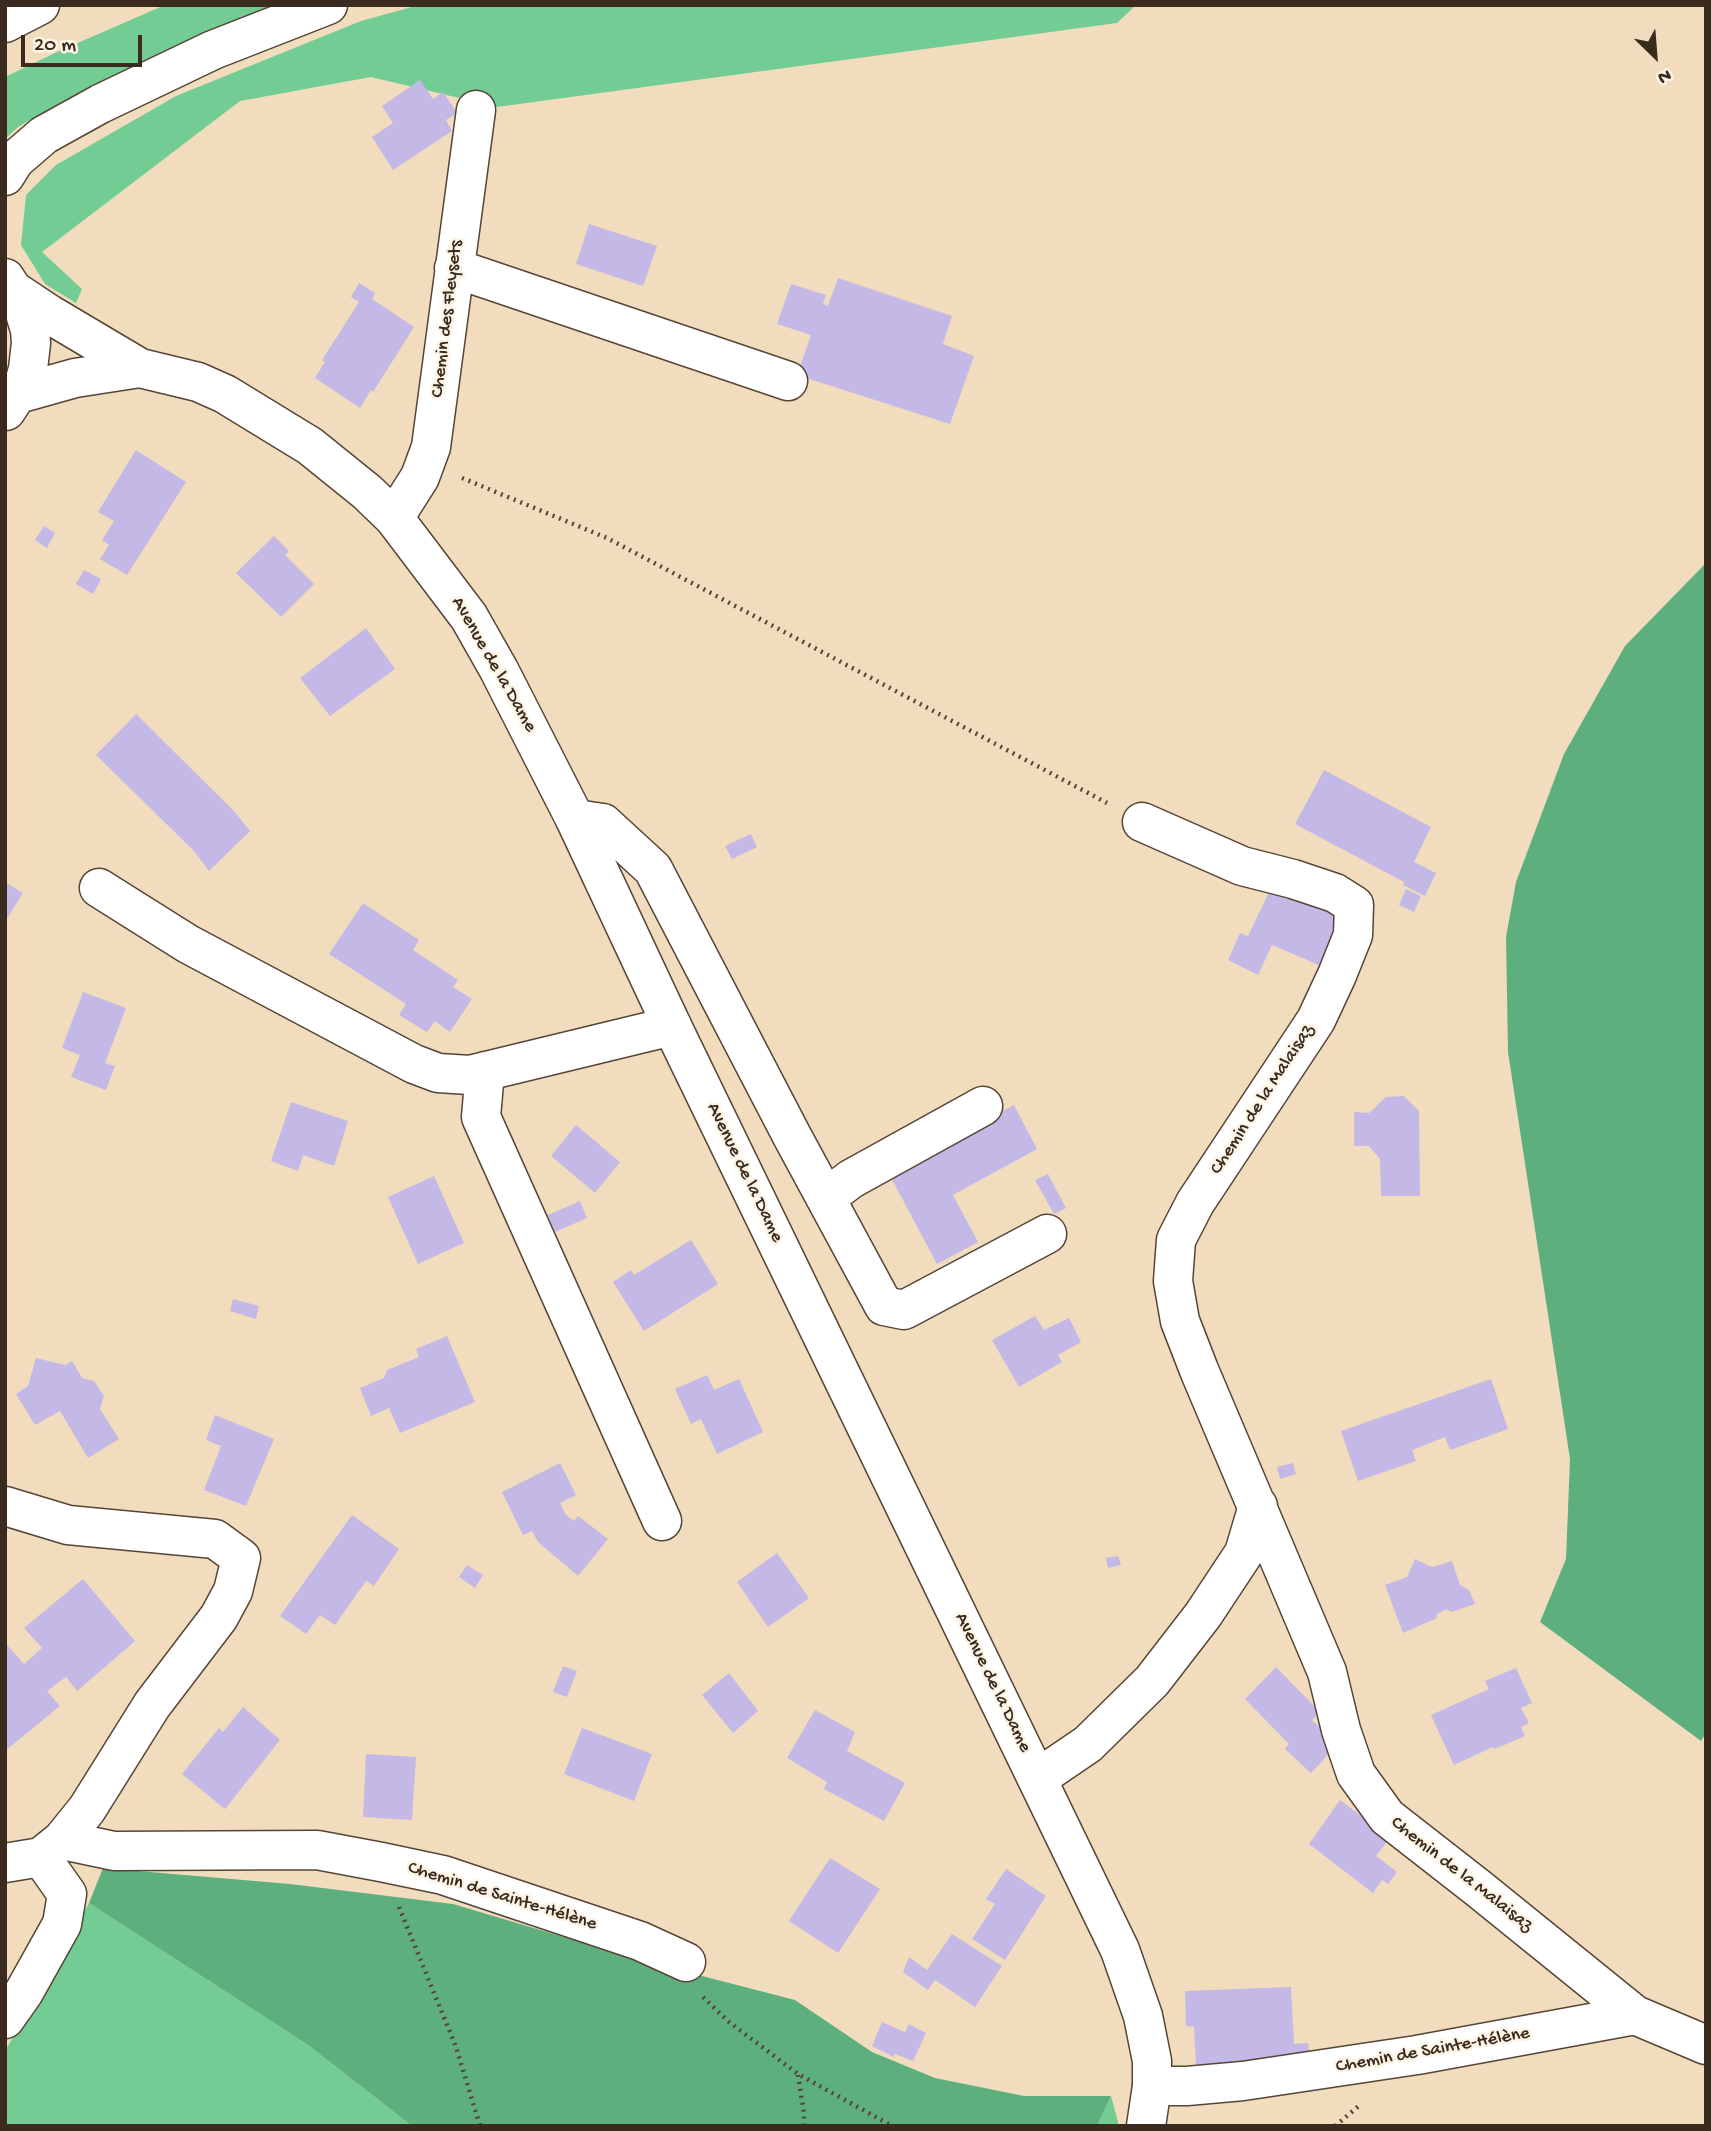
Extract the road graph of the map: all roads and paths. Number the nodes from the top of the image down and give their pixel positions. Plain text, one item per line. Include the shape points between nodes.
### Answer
1 (40, 5) edge
2 (328, 5) edge
3 (5, 23) edge
4 (476, 110) dead end
5 (5, 176) edge
6 (454, 268) junction
7 (11, 285) edge
8 (140, 368) junction
9 (788, 382) dead end
10 (11, 403) edge
11 (420, 477) junction
12 (394, 518) junction
13 (575, 819) junction
14 (1142, 822) joint
15 (99, 888) dead end
16 (672, 1026) junction
17 (485, 1071) junction
18 (983, 1106) dead end
19 (826, 1198) junction
20 (1047, 1234) dead end
21 (5, 1506) edge
22 (1258, 1506) junction
23 (662, 1521) dead end
24 (1038, 1778) junction
25 (36, 1853) edge
26 (381, 1862) junction
27 (686, 1962) joint
28 (1635, 2015) junction
29 (5, 2019) edge
30 (1706, 2045) edge
31 (798, 2074) junction
32 (1152, 2086) junction
33 (480, 2126) edge
34 (804, 2126) edge
35 (892, 2126) edge
36 (1146, 2126) edge

1 - 3 main road
2 - 5 main road via 213,50 100,104 44,135 15,160
4 - 6 main road, Chemin des Fleysets
6 - 9 main road
6 - 11 main road, Chemin des Fleysets via 434,432
7 - 8 main road, Avenue de la Dame via 49,314
7 - 10 main road via 27,316 31,343 28,369
8 - 10 main road, Avenue de la Dame via 75,378
8 - 12 main road, Avenue de la Dame via 198,382 251,409 330,461
11 - 12 main road, Chemin des Fleysets
11 - 14 path via 463,478 607,538
12 - 13 main road, Avenue de la Dame via 469,617
13 - 16 main road, Avenue de la Dame
13 - 19 main road via 603,823 653,869
14 - 22 main road, Chemin de la Malaisaz via 1242,866 1335,893 1354,905 1353,935 1316,1020 1195,1203 1176,1240 1173,1281 1180,1321
15 - 17 main road via 188,944 414,1064 438,1073
16 - 17 main road
16 - 24 main road, Avenue de la Dame
17 - 23 main road via 481,1117
18 - 19 main road via 851,1179
19 - 20 main road via 884,1306 904,1310
21 - 25 main road via 68,1525 215,1539 241,1558 233,1591 219,1617 152,1705 87,1809
22 - 24 main road via 1244,1553 1152,1681 1088,1744
22 - 28 main road, Chemin de la Malaisaz via 1327,1672 1356,1774 1387,1817
24 - 32 main road, Avenue de la Dame via 1128,1970 1148,2036
25 - 26 main road, Chemin de Sainte-Hélène via 317,1850
25 - 29 main road via 67,1894 62,1924
26 - 27 main road, Chemin de Sainte-Hélène via 443,1875 640,1941
26 - 33 path via 456,2047
27 - 31 path via 699,1994
28 - 30 main road
28 - 32 main road, Chemin de Sainte-Hélène via 1244,2081
31 - 34 path
31 - 35 path
32 - 36 main road, Avenue de la Dame

